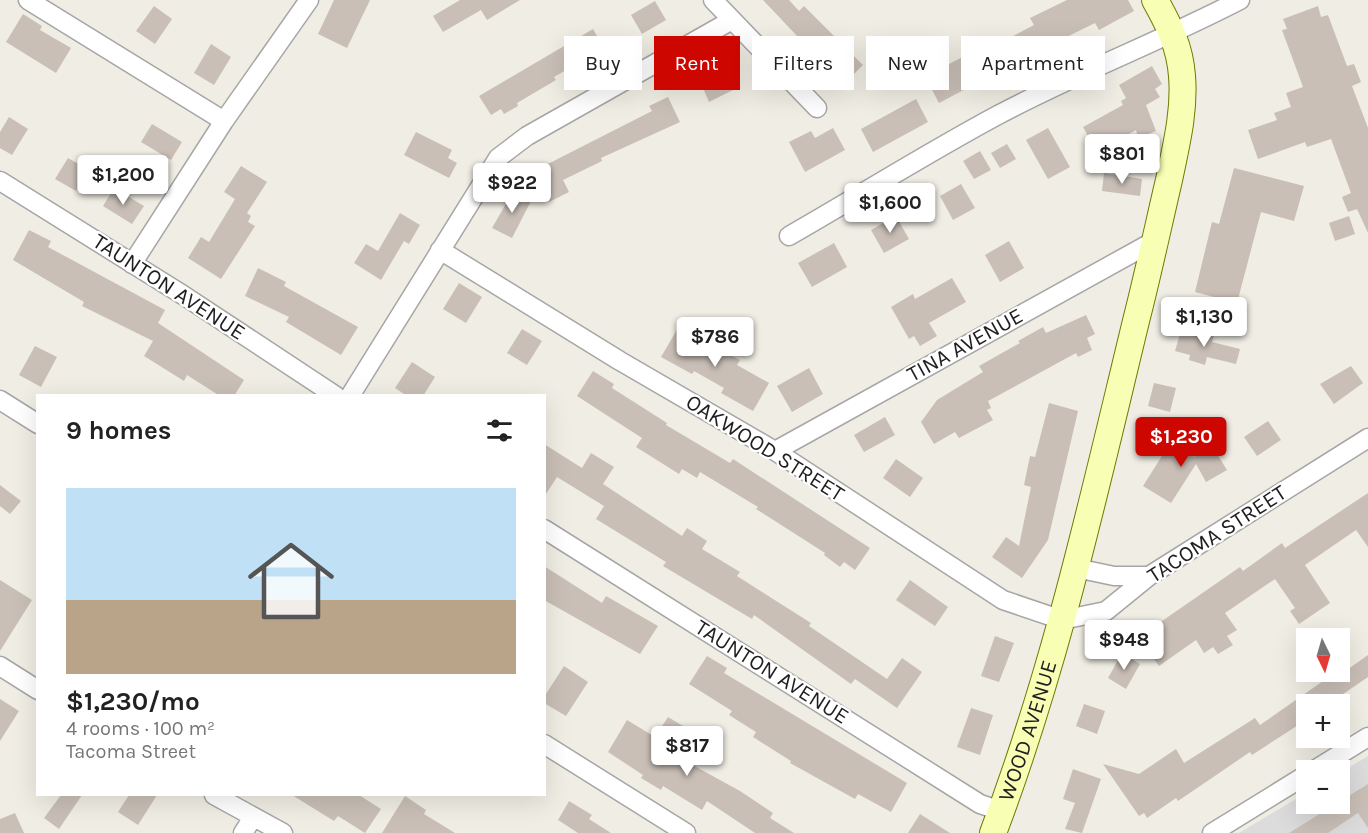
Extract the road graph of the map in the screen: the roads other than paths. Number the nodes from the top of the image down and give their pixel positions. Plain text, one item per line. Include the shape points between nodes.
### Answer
1 (28, 0) edge
2 (309, 0) edge
3 (713, 0) edge
4 (1155, 0) edge
5 (1240, 0) edge
6 (732, 21) junction
7 (1174, 33) junction
8 (817, 108) dead end
9 (224, 121) junction
10 (0, 181) edge
11 (789, 236) dead end
12 (1156, 240) junction
13 (440, 250) junction
14 (132, 264) junction
15 (333, 394) edge
16 (351, 394) edge
17 (0, 400) edge
18 (36, 423) edge
19 (1368, 438) edge
20 (775, 451) junction
21 (546, 529) edge
22 (1076, 567) junction
23 (1149, 576) junction
24 (1062, 620) junction
25 (0, 666) edge
26 (36, 689) edge
27 (1368, 737) edge
28 (546, 745) edge
29 (1331, 760) edge
30 (1296, 781) edge
31 (216, 796) edge
32 (253, 817) junction
33 (997, 822) edge
34 (243, 833) edge
35 (283, 833) edge
36 (686, 833) edge
37 (1212, 833) edge

1 - 9 street
2 - 9 street
3 - 6 street
4 - 7 main road, WOOD AVENUE
5 - 7 street
6 - 8 street
6 - 13 street via 527,136 498,158
7 - 11 street via 1136,47 998,115
7 - 12 main road, WOOD AVENUE via 1182,76 1180,120
9 - 14 street
10 - 14 street, TAUNTON AVENUE
12 - 20 street, TINA AVENUE
12 - 22 main road, WOOD AVENUE
13 - 16 street
13 - 20 street, OAKWOOD STREET
14 - 15 street, TAUNTON AVENUE
17 - 18 street
19 - 23 street, TACOMA STREET
20 - 24 street, OAKWOOD STREET via 1003,600
21 - 33 street, TAUNTON AVENUE via 970,798
22 - 23 street via 1114,576
22 - 24 main road, WOOD AVENUE
23 - 24 street, TACOMA STREET via 1106,611
24 - 33 main road, WOOD AVENUE
25 - 26 street
27 - 29 street
28 - 36 street
30 - 37 street
31 - 32 street
32 - 34 street
32 - 35 street

